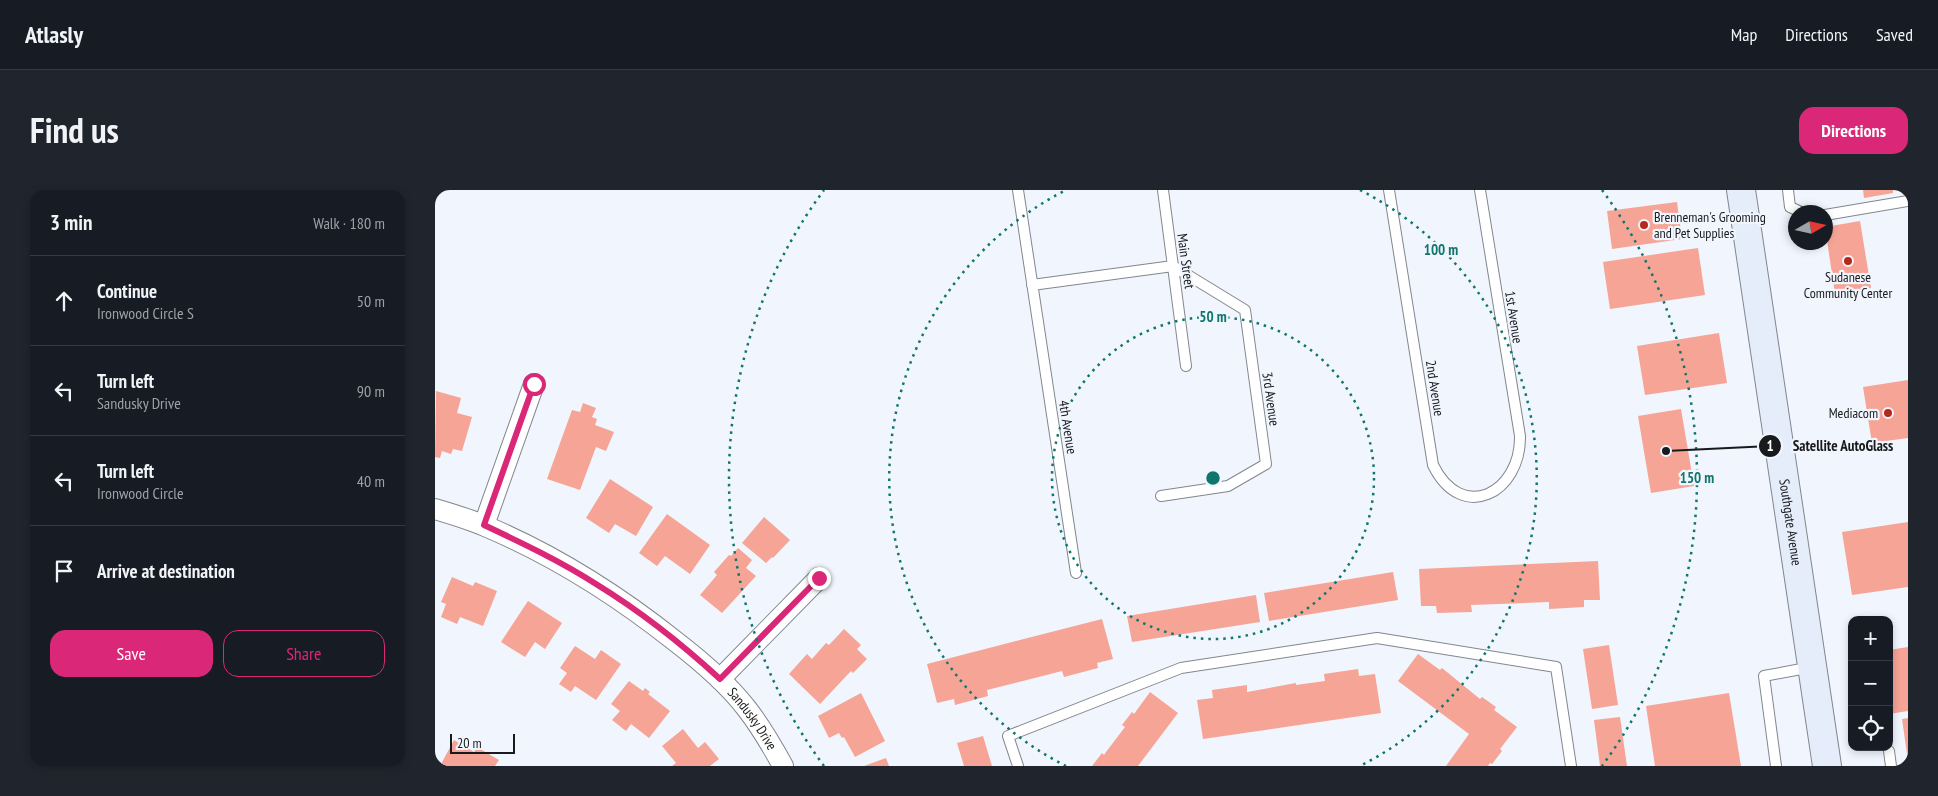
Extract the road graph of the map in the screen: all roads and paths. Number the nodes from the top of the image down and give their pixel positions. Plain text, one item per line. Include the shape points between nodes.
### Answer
1 (1018, 190) edge
2 (1163, 190) edge
3 (1389, 190) edge
4 (1480, 190) edge
5 (1741, 190) edge
6 (1788, 190) edge
7 (1908, 202) edge
8 (1790, 205) edge
9 (1833, 214) edge
10 (1173, 266) junction
11 (1032, 286) junction
12 (1187, 366) dead end
13 (534, 384) dead end
14 (1521, 449) joint
15 (1161, 496) dead end
16 (435, 509) edge
17 (484, 525) junction
18 (1076, 573) dead end
19 (819, 578) dead end
20 (1813, 667) junction
21 (720, 679) junction
22 (1889, 751) dead end
23 (783, 766) edge
24 (1018, 766) edge
25 (1571, 766) edge
26 (1776, 766) edge
27 (1827, 766) edge
28 (1891, 766) edge

1 - 11 lane, 4th Avenue
2 - 10 lane, Main Street
3 - 14 lane, 2nd Avenue via 1433,465 1451,489 1464,496 1480,497 1508,480
4 - 14 lane, 1st Avenue
5 - 20 street, Southgate Avenue
6 - 8 lane
7 - 9 lane
10 - 11 lane
10 - 12 lane, Main Street
10 - 15 lane, 3rd Avenue via 1245,310 1265,464 1228,486
11 - 18 lane, 4th Avenue
13 - 17 street
16 - 17 street, Sandusky Drive
17 - 21 street, Sandusky Drive via 597,584 645,617
19 - 21 street
20 - 26 lane via 1764,676
20 - 27 street, Southgate Avenue
21 - 23 street, Sandusky Drive via 745,707
22 - 28 lane
24 - 25 lane via 1008,736 1181,668 1377,638 1556,667

